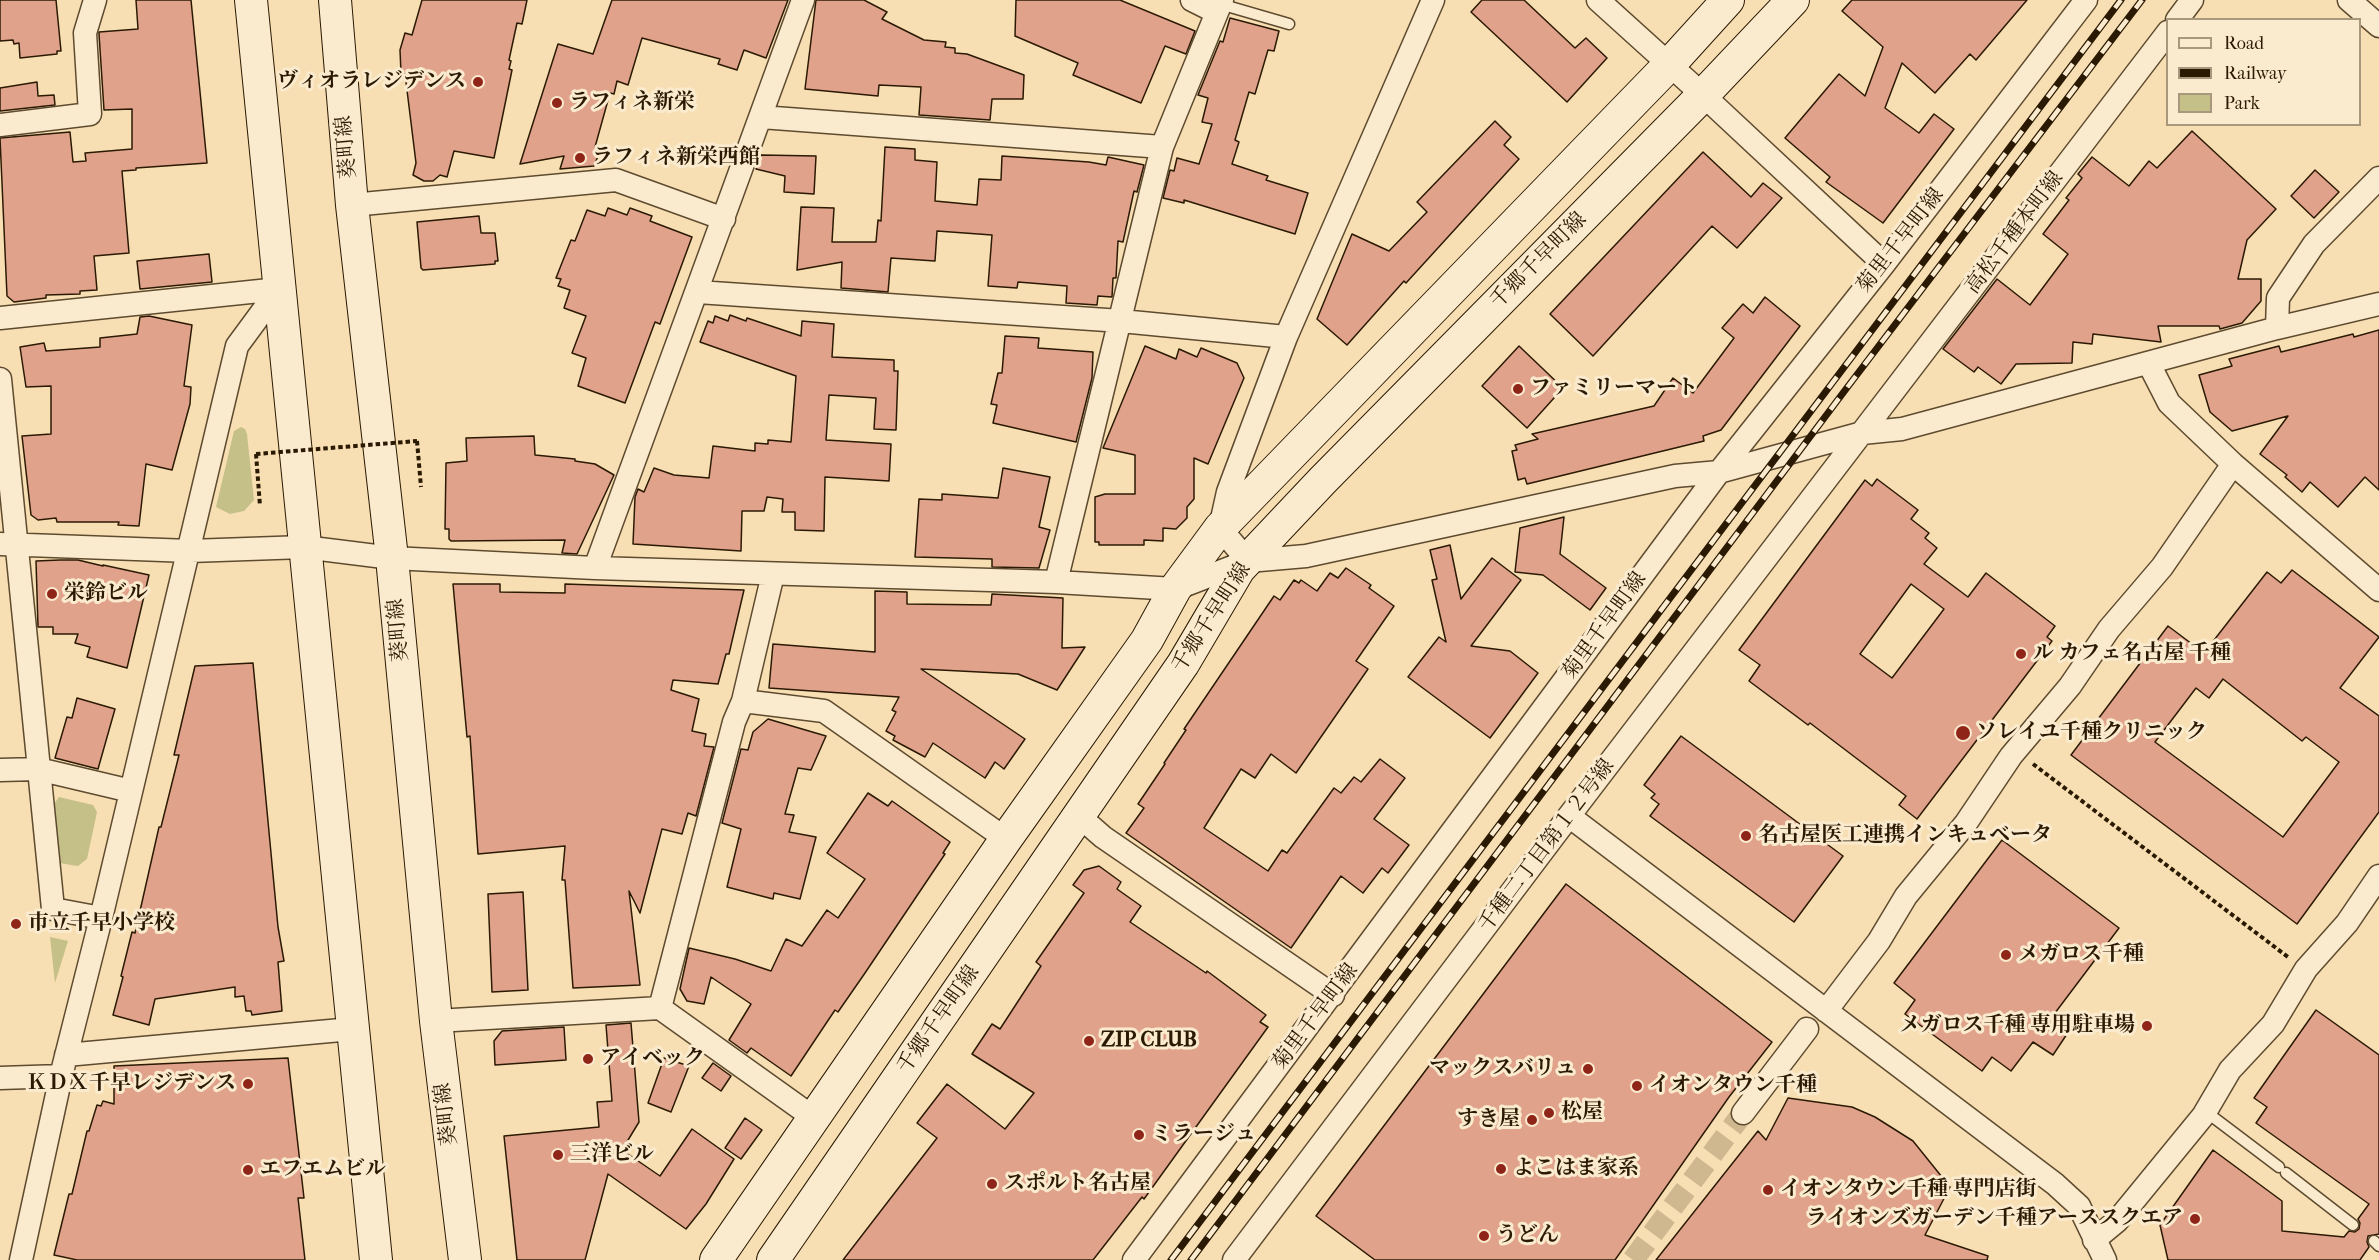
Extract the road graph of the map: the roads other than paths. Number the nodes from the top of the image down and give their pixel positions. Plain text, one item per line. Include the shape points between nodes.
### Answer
1 (95, 0) edge
2 (251, 0) edge
3 (334, 0) edge
4 (803, 0) edge
5 (1192, 0) edge
6 (1433, 0) edge
7 (1598, 0) edge
8 (1728, 0) edge
9 (1793, 0) edge
10 (2086, 0) edge
11 (2192, 0) edge
12 (2349, 0) edge
13 (1219, 5) edge
14 (2178, 18) edge
15 (1289, 24) dead end
16 (2379, 26) edge
17 (2166, 35) edge
18 (1669, 65) junction
19 (1703, 95) junction
20 (761, 117) junction
21 (0, 125) edge
22 (1162, 147) junction
23 (2379, 178) edge
24 (352, 205) junction
25 (724, 219) junction
26 (1884, 264) junction
27 (279, 289) junction
28 (698, 292) junction
29 (2379, 304) edge
30 (0, 318) edge
31 (1120, 321) junction
32 (2277, 328) junction
33 (1286, 337) junction
34 (2149, 364) junction
35 (0, 379) edge
36 (1862, 433) junction
37 (2233, 464) junction
38 (1719, 472) junction
39 (1220, 528) junction
40 (8, 544) edge
41 (304, 547) junction
42 (190, 551) junction
43 (392, 558) junction
44 (1248, 561) junction
45 (595, 568) junction
46 (773, 574) junction
47 (1056, 582) junction
48 (1175, 589) junction
49 (2379, 590) edge
50 (742, 701) junction
51 (38, 769) junction
52 (0, 770) edge
53 (131, 791) junction
54 (1079, 816) junction
55 (1569, 816) junction
56 (1006, 839) junction
57 (2379, 876) edge
58 (101, 918) junction
59 (1333, 995) junction
60 (660, 1008) junction
61 (1826, 1011) junction
62 (436, 1021) junction
63 (352, 1029) junction
64 (1807, 1029) dead end
65 (64, 1066) junction
66 (0, 1078) edge
67 (2205, 1111) junction
68 (1743, 1113) tunnel mouth
69 (814, 1118) junction
70 (2354, 1225) dead end
71 (2094, 1240) junction
72 (21, 1260) edge
73 (376, 1260) edge
74 (465, 1260) edge
75 (716, 1260) edge
76 (773, 1260) edge
77 (1134, 1260) edge
78 (1234, 1260) edge
79 (2105, 1260) edge

1 - 21 street via 85,33 90,114
2 - 27 street
3 - 24 street, 葵町線
4 - 20 street
5 - 13 street
6 - 33 street
7 - 18 street
8 - 18 street, 千郷千早町線
9 - 19 street, 千郷千早町線
10 - 26 street, 菊里千早町線
11 - 14 street
12 - 16 street
13 - 15 lane
13 - 22 street
17 - 36 street, 高松千種本町線
18 - 19 street
18 - 39 street, 千郷千早町線
19 - 26 street
19 - 44 street, 千郷千早町線
20 - 22 street
20 - 25 street
22 - 31 street
23 - 32 street via 2314,244 2278,298
24 - 25 street via 616,180
24 - 43 street, 葵町線
25 - 28 street
26 - 38 street, 菊里千早町線
27 - 30 street
27 - 41 street
27 - 42 street via 237,346
28 - 31 street
28 - 45 street
29 - 32 street
31 - 33 street
31 - 47 street
32 - 34 street
33 - 39 street via 1228,492
34 - 36 street via 1902,429
34 - 37 street via 2169,403
35 - 40 street
36 - 38 street
36 - 55 street, 千種二丁目第１２号線
37 - 49 street
37 - 61 street via 2162,567 2011,756
38 - 44 street via 1675,476 1306,556
38 - 59 street, 菊里千早町線
39 - 44 street
39 - 48 street, 千郷千早町線
40 - 42 street
40 - 51 street
41 - 42 street
41 - 43 street
41 - 63 street
42 - 53 street
43 - 45 street
43 - 62 street, 葵町線
44 - 48 street
44 - 54 street, 千郷千早町線 via 1239,569 1184,664
45 - 46 street
46 - 47 street
46 - 50 street
47 - 48 street
48 - 56 street, 千郷千早町線 via 1147,640
50 - 56 street via 824,711
50 - 60 street
51 - 52 street
51 - 53 street
51 - 58 street via 53,909
53 - 58 street
54 - 59 street via 1103,837
54 - 76 street, 千郷千早町線
55 - 61 street
55 - 78 street, 千種二丁目第１２号線
56 - 69 street, 千郷千早町線
57 - 67 street via 2347,923 2306,969 2273,1024 2230,1070
58 - 65 street
59 - 77 street, 菊里千早町線
60 - 62 street
60 - 69 street
61 - 71 street via 2055,1184 2079,1206
62 - 74 street, 葵町線
63 - 65 street
63 - 73 street
64 - 68 street
65 - 66 street
65 - 72 street
67 - 70 lane
67 - 71 street via 2117,1221
69 - 75 street, 千郷千早町線
71 - 79 street

